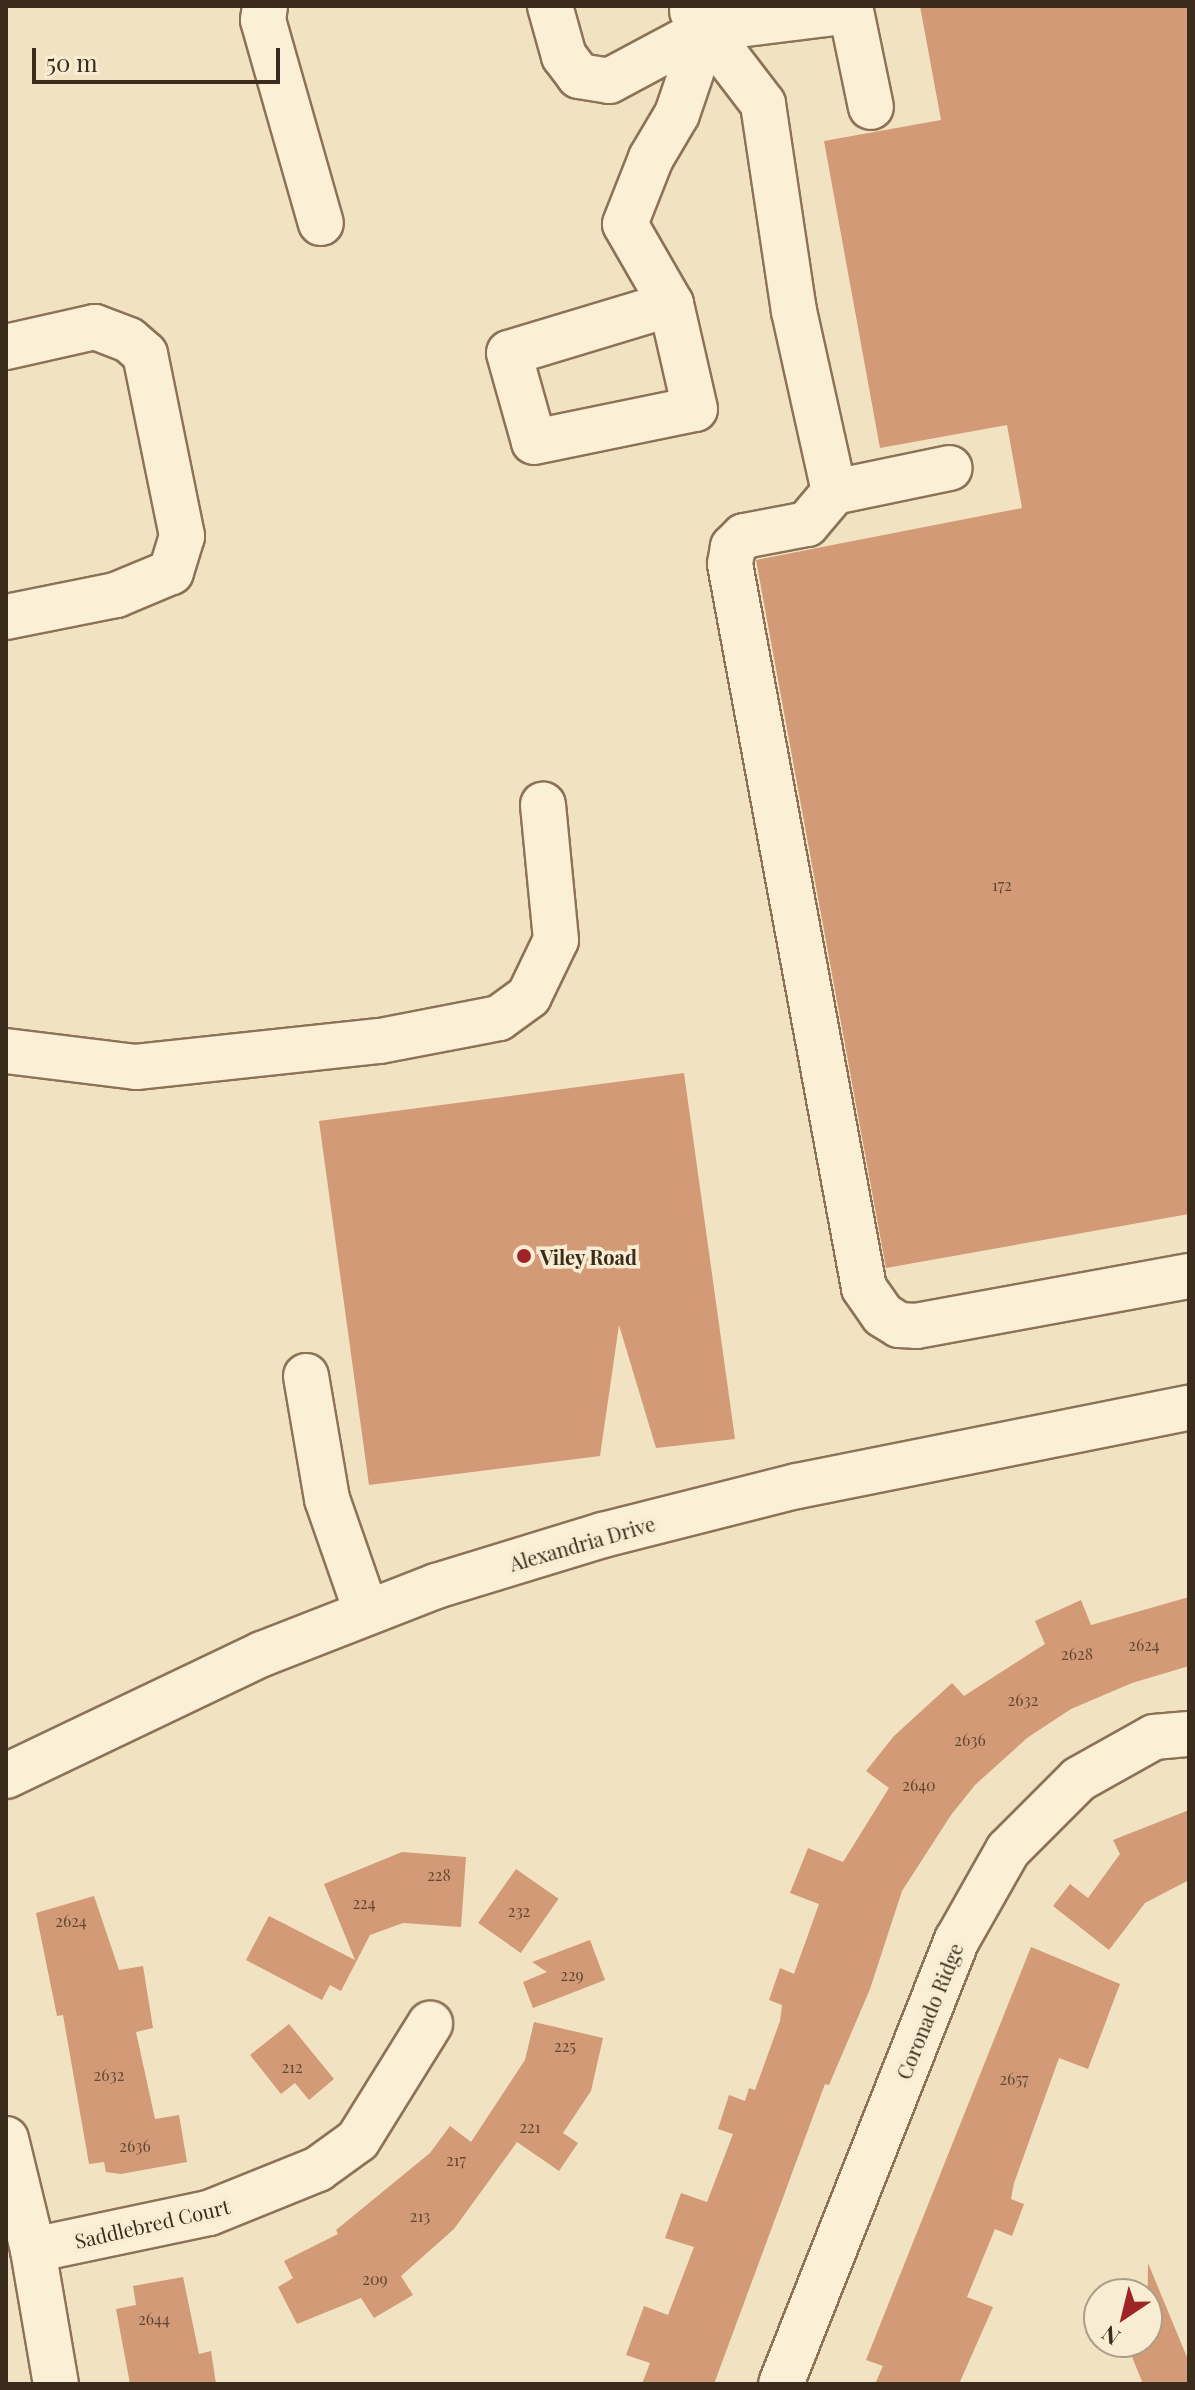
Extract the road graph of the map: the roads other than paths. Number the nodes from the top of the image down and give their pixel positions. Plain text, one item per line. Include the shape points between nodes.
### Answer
1 (265, 6) edge
2 (550, 6) edge
3 (850, 8) edge
4 (697, 17) edge
5 (871, 107) dead end
6 (321, 223) dead end
7 (671, 304) dead end
8 (6, 347) edge
9 (950, 468) dead end
10 (834, 492) junction
11 (6, 617) edge
12 (543, 805) dead end
13 (6, 1051) edge
14 (1189, 1276) edge
15 (306, 1376) dead end
16 (1189, 1408) edge
17 (366, 1611) junction
18 (1189, 1734) edge
19 (6, 1776) edge
20 (430, 2024) dead end
21 (6, 2139) edge
22 (33, 2250) junction
23 (56, 2384) edge
24 (781, 2384) edge

1 - 6 street via 263,20
2 - 4 street via 571,66 579,76 609,81
3 - 4 street
3 - 5 street
4 - 7 street via 677,114 651,158 625,224
4 - 10 street via 763,104 794,311
8 - 11 street via 95,327 129,340 145,354 182,536 171,572 116,595
9 - 10 street
10 - 14 street via 807,524 744,536 733,547 730,564 864,1288 883,1315 899,1325 916,1326
12 - 13 street via 556,940 529,996 499,1018 380,1041 136,1067
15 - 17 street via 327,1499
16 - 17 street, Alexandria Drive via 797,1486 603,1535
17 - 19 street, Alexandria Drive
18 - 24 street, Coronado Ridge via 1154,1737 1079,1779 1008,1850 957,1940
20 - 22 street, Saddlebred Court via 358,2140 318,2169 209,2213
21 - 22 street
22 - 23 street

